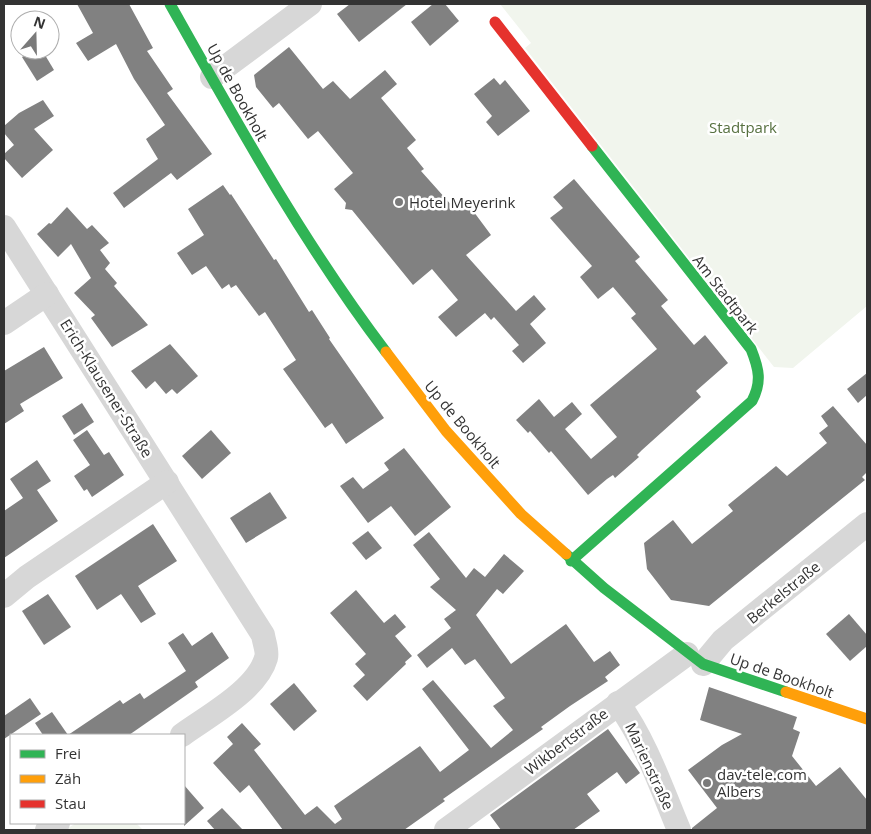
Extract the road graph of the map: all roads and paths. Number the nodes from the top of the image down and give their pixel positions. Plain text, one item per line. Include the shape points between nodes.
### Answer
1 (170, 4) edge
2 (310, 4) edge
3 (495, 22) dead end
4 (212, 77) junction
5 (4, 227) edge
6 (47, 294) junction
7 (4, 323) edge
8 (167, 482) junction
9 (867, 524) edge
10 (571, 561) junction
11 (4, 596) edge
12 (695, 659) junction
13 (618, 703) junction
14 (867, 719) edge
15 (183, 734) edge
16 (446, 830) edge
17 (679, 830) edge

1 - 4 street, Up de Bookholt
2 - 4 street
3 - 10 street, Am Stadtpark via 751,349 758,368 760,386 752,401
4 - 10 street, Up de Bookholt via 248,142 348,302 446,431 521,514
5 - 6 street, Erich-Klausener-Straße
6 - 7 street
6 - 8 street, Erich-Klausener-Straße
8 - 11 street
8 - 15 street, Erich-Klausener-Straße via 255,620 263,635 267,656 247,688
9 - 12 street, Berkelstraße
10 - 12 street, Up de Bookholt
12 - 13 street, Wikbertstraße
12 - 14 street, Up de Bookholt
13 - 16 street, Wikbertstraße
13 - 17 street, Marienstraße via 653,766

